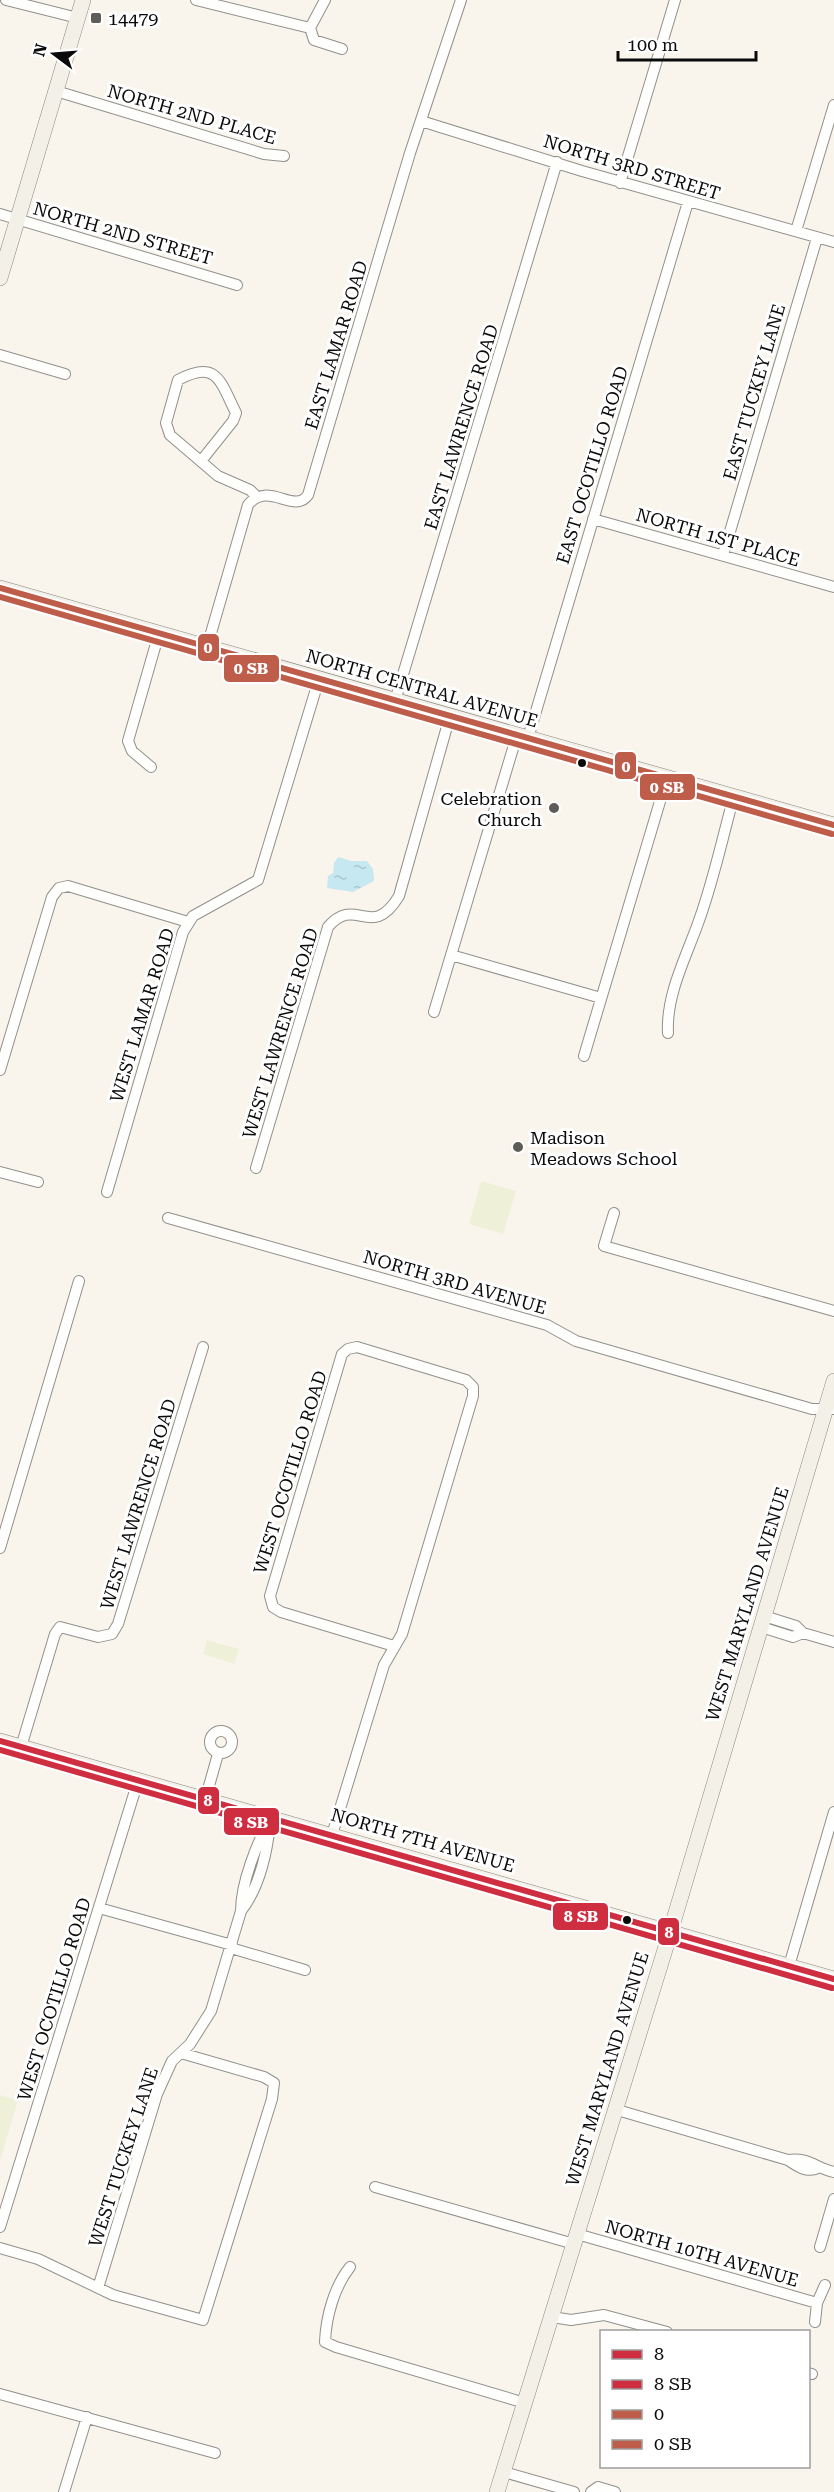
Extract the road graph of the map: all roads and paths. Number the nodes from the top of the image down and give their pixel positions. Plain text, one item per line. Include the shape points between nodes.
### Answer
1 (6, 0) edge
2 (83, 0) edge
3 (196, 0) edge
4 (325, 0) edge
5 (461, 0) edge
6 (675, 0) edge
7 (78, 18) junction
8 (310, 28) junction
9 (342, 49) dead end
10 (56, 92) junction
11 (834, 105) edge
12 (421, 121) junction
13 (284, 156) dead end
14 (557, 162) junction
15 (620, 183) junction
16 (688, 202) junction
17 (0, 214) edge
18 (17, 219) junction
19 (796, 231) junction
20 (817, 238) junction
21 (834, 242) edge
22 (0, 278) edge
23 (237, 285) dead end
24 (0, 355) edge
25 (65, 374) dead end
26 (201, 461) junction
27 (256, 497) junction
28 (593, 519) junction
29 (723, 555) junction
30 (834, 586) edge
31 (0, 588) edge
32 (159, 633) junction
33 (207, 647) junction
34 (319, 679) junction
35 (395, 701) junction
36 (450, 716) junction
37 (523, 737) junction
38 (151, 767) dead end
39 (668, 777) junction
40 (734, 796) junction
41 (834, 825) edge
42 (188, 922) junction
43 (451, 955) junction
44 (601, 998) junction
45 (434, 1012) dead end
46 (668, 1033) dead end
47 (584, 1056) dead end
48 (0, 1070) edge
49 (256, 1168) dead end
50 (0, 1172) edge
51 (38, 1182) dead end
52 (107, 1192) dead end
53 (614, 1213) dead end
54 (168, 1218) dead end
55 (79, 1281) dead end
56 (834, 1311) edge
57 (203, 1347) dead end
58 (834, 1381) edge
59 (830, 1408) edge
60 (0, 1548) edge
61 (762, 1622) junction
62 (834, 1642) edge
63 (394, 1646) junction
64 (0, 1741) edge
65 (21, 1747) junction
66 (218, 1754) dead end
67 (138, 1781) junction
68 (205, 1800) junction
69 (834, 1812) edge
70 (271, 1818) junction
71 (332, 1834) junction
72 (99, 1908) junction
73 (670, 1931) junction
74 (231, 1946) junction
75 (789, 1966) junction
76 (305, 1970) dead end
77 (834, 1979) edge
78 (181, 2053) junction
79 (615, 2109) junction
80 (834, 2172) edge
81 (375, 2187) dead end
82 (834, 2199) edge
83 (0, 2227) edge
84 (576, 2239) junction
85 (820, 2247) dead end
86 (0, 2248) edge
87 (350, 2267) dead end
88 (825, 2285) dead end
89 (98, 2289) junction
90 (817, 2303) junction
91 (552, 2317) junction
92 (815, 2322) dead end
93 (663, 2330) edge
94 (0, 2394) edge
95 (525, 2403) junction
96 (87, 2417) junction
97 (215, 2453) dead end
98 (504, 2472) junction
99 (63, 2492) edge
100 (497, 2492) edge
101 (574, 2492) edge
102 (591, 2492) edge
103 (615, 2492) edge

1 - 7 street
2 - 7 main road
3 - 8 street
4 - 8 street
5 - 12 street, EAST LAMAR ROAD
6 - 15 street
7 - 10 main road
8 - 9 street via 314,40
10 - 13 street, NORTH 2ND PLACE via 264,154
10 - 18 main road
11 - 19 street
12 - 14 street, NORTH 3RD STREET
12 - 27 street, EAST LAMAR ROAD via 308,496 299,502 270,495
14 - 15 street, NORTH 3RD STREET
14 - 35 street, EAST LAWRENCE ROAD
15 - 16 street, NORTH 3RD STREET
16 - 19 street, NORTH 3RD STREET
16 - 28 street, EAST OCOTILLO ROAD
17 - 18 street, NORTH 2ND STREET
18 - 22 main road
18 - 23 street, NORTH 2ND STREET
19 - 20 street, NORTH 3RD STREET
20 - 21 street, NORTH 3RD STREET
20 - 29 street, EAST TUCKEY LANE
24 - 25 street
26 - 26 street via 170,435 166,423 178,380 205,370 220,380 236,413
26 - 27 street via 218,476 250,490
27 - 33 street via 246,510
28 - 29 street, NORTH 1ST PLACE
28 - 37 street, EAST OCOTILLO ROAD
29 - 30 street, NORTH 1ST PLACE
31 - 32 main road, NORTH CENTRAL AVENUE
32 - 33 main road, NORTH CENTRAL AVENUE
32 - 38 street via 128,741 132,752
33 - 34 main road, NORTH CENTRAL AVENUE
34 - 35 main road, NORTH CENTRAL AVENUE
34 - 42 street, WEST LAMAR ROAD via 258,880 197,913
35 - 36 main road, NORTH CENTRAL AVENUE
36 - 37 main road, NORTH CENTRAL AVENUE
36 - 49 street, WEST LAWRENCE ROAD via 399,896 387,913 378,918 341,915 328,927
37 - 39 main road, NORTH CENTRAL AVENUE
37 - 43 street
39 - 40 main road, NORTH CENTRAL AVENUE
39 - 44 street
40 - 41 main road, NORTH CENTRAL AVENUE
40 - 46 street via 676,984
42 - 48 street via 68,886 59,888 52,897
42 - 52 street, WEST LAMAR ROAD
43 - 44 street
43 - 45 street
44 - 47 street
50 - 51 street
53 - 56 street via 604,1246
54 - 59 street, NORTH 3RD AVENUE via 548,1325 576,1341 630,1358 812,1409
55 - 60 street
57 - 65 street, WEST LAWRENCE ROAD via 118,1624 112,1634 98,1637 60,1627
58 - 59 main road, WEST MARYLAND AVENUE
59 - 61 main road, WEST MARYLAND AVENUE
61 - 62 street via 796,1626 803,1633
61 - 73 main road, WEST MARYLAND AVENUE
63 - 63 street, WEST OCOTILLO ROAD via 402,1634 473,1387 466,1380 357,1347 342,1354 270,1596 273,1607 281,1612
63 - 71 street via 384,1665
64 - 65 main road, NORTH 7TH AVENUE
65 - 67 main road, NORTH 7TH AVENUE
66 - 68 street
67 - 68 main road, NORTH 7TH AVENUE
67 - 72 street, WEST OCOTILLO ROAD
68 - 70 main road, NORTH 7TH AVENUE
69 - 75 street
70 - 71 main road, NORTH 7TH AVENUE
70 - 74 street, WEST TUCKEY LANE via 250,1899
71 - 73 main road, NORTH 7TH AVENUE
72 - 74 street
72 - 83 street, WEST OCOTILLO ROAD
73 - 75 main road, NORTH 7TH AVENUE
73 - 79 main road, WEST MARYLAND AVENUE
74 - 76 street
74 - 78 street, WEST TUCKEY LANE via 212,2011
75 - 77 main road, NORTH 7TH AVENUE
78 - 89 street, WEST TUCKEY LANE via 172,2061 157,2094
78 - 89 street via 274,2083 203,2320
79 - 80 street via 788,2160 801,2158
79 - 84 main road, WEST MARYLAND AVENUE
81 - 84 street, NORTH 10TH AVENUE
82 - 85 street
84 - 90 street, NORTH 10TH AVENUE
84 - 91 main road, WEST MARYLAND AVENUE
86 - 89 street via 38,2259
87 - 95 street via 340,2280 325,2342
88 - 90 street, NORTH 10TH AVENUE
90 - 92 street, NORTH 10TH AVENUE
91 - 93 street via 571,2320 604,2315
91 - 95 main road, WEST MARYLAND AVENUE
94 - 96 street
95 - 98 main road, WEST MARYLAND AVENUE
96 - 97 street
96 - 99 street
98 - 100 main road, WEST MARYLAND AVENUE
98 - 101 street
102 - 103 street via 598,2487

